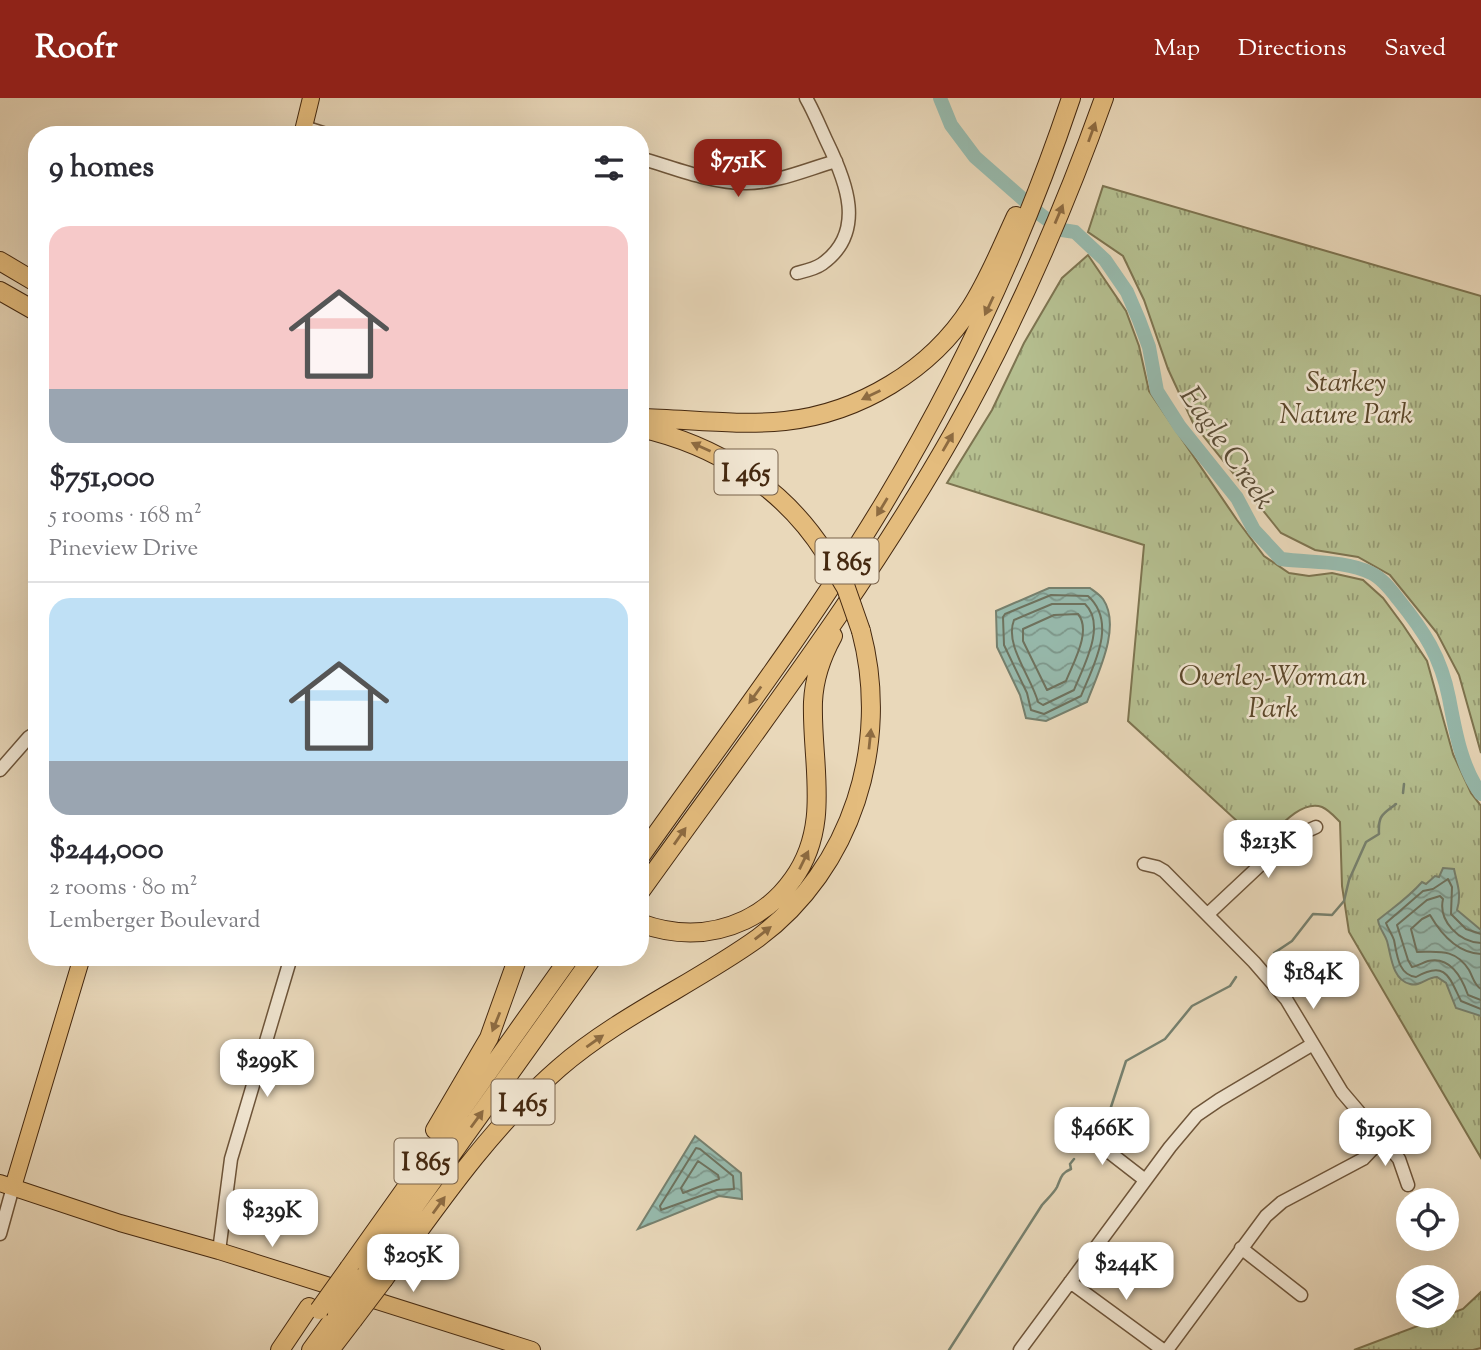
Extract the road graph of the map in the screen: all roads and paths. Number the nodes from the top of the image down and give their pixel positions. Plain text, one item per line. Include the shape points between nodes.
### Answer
1 (311, 98) edge
2 (806, 98) edge
3 (1071, 98) edge
4 (1104, 98) edge
5 (304, 126) edge
6 (649, 161) edge
7 (836, 161) junction
8 (1012, 239) junction
9 (0, 261) edge
10 (797, 273) dead end
11 (28, 278) edge
12 (0, 291) edge
13 (28, 307) edge
14 (649, 418) edge
15 (649, 431) edge
16 (874, 563) junction
17 (28, 738) edge
18 (0, 770) edge
19 (1316, 827) dead end
20 (649, 844) edge
21 (1144, 864) dead end
22 (649, 879) edge
23 (1208, 914) junction
24 (649, 925) edge
25 (79, 966) edge
26 (288, 966) edge
27 (515, 966) edge
28 (564, 966) edge
29 (586, 966) edge
30 (1313, 1044) junction
31 (1078, 1128) dead end
32 (1382, 1139) junction
33 (1145, 1180) junction
34 (6, 1185) edge
35 (1408, 1185) dead end
36 (0, 1234) edge
37 (1241, 1248) junction
38 (219, 1251) junction
39 (359, 1271) junction
40 (1070, 1282) junction
41 (1301, 1295) dead end
42 (329, 1313) junction
43 (280, 1350) edge
44 (291, 1350) edge
45 (311, 1350) edge
46 (330, 1350) edge
47 (532, 1350) edge
48 (1020, 1350) edge
49 (1165, 1350) edge

1 - 5 main road
2 - 7 street
3 - 8 highway
16 -> 4 highway, I 865 via 970,404 1039,263
6 - 7 street via 709,179 747,183
7 - 10 street via 847,190 850,213 846,232 821,264
8 -> 14 highway via 954,330 908,373 866,398 784,421
8 -> 20 highway, I 865 via 961,364 887,498 810,617
9 - 11 highway
12 - 13 highway
39 -> 15 highway, I 465, bridge via 538,1087 595,1041 757,938 787,913 812,885 850,820 869,754 872,691 861,631 846,588 790,508 741,469 689,442
22 -> 16 highway, I 865
24 -> 16 highway via 684,932 736,924 772,902 797,873 817,817 815,682 828,646
17 - 18 street
19 - 23 street via 1287,840
21 - 23 street via 1164,871
23 - 30 street via 1286,999
25 - 34 main road
26 - 38 street via 231,1159
27 -> 39 highway, I 465 via 478,1058
28 - 39 highway, I 865
39 -> 29 highway, I 865
30 - 32 street via 1342,1092
30 - 33 street via 1197,1115
31 - 33 street
32 - 35 street via 1399,1159
32 - 37 street via 1363,1159 1282,1202
33 - 40 street
34 - 36 street
34 - 38 main road
37 - 41 street
37 - 49 street
38 - 47 main road
39 - 42 highway, I 865, bridge
39 - 42 highway, I 465
40 - 48 street
40 - 49 street
42 - 43 highway, I 465
42 - 44 highway, I 865
42 - 45 highway, I 865
42 - 46 highway, I 465

